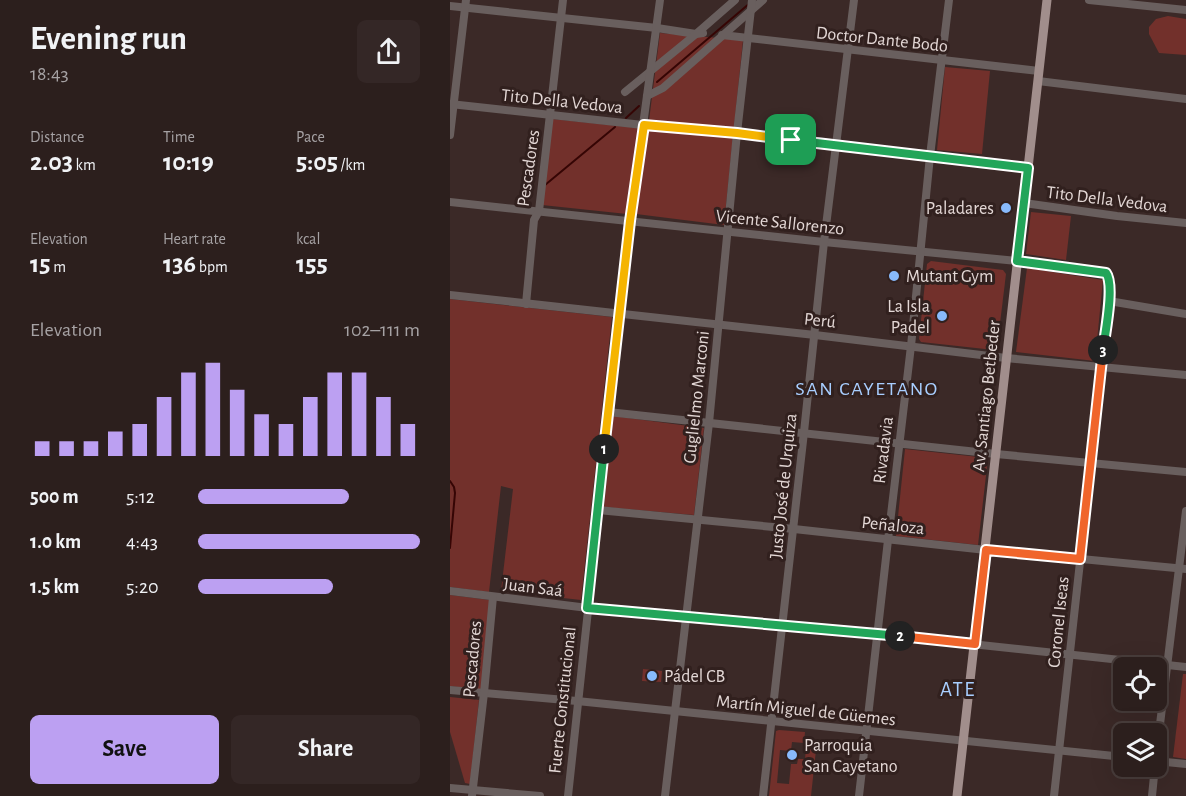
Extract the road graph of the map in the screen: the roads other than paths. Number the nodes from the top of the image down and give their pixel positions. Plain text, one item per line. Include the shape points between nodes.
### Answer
1 (563, 0) edge
2 (660, 0) edge
3 (735, 0) edge
4 (752, 0) edge
5 (763, 0) edge
6 (854, 0) edge
7 (949, 0) edge
8 (1047, 0) edge
9 (1089, 0) edge
10 (1141, 3) edge
11 (465, 4) edge
12 (450, 6) edge
13 (1186, 10) edge
14 (750, 11) junction
15 (561, 18) junction
16 (657, 28) junction
17 (700, 34) junction
18 (722, 35) junction
19 (748, 38) junction
20 (848, 50) junction
21 (941, 60) junction
22 (650, 71) junction
23 (1039, 71) junction
24 (1038, 81) junction
25 (625, 92) dead end
26 (647, 96) junction
27 (1186, 99) edge
28 (452, 104) edge
29 (550, 114) junction
30 (644, 125) junction
31 (737, 133) junction
32 (450, 135) edge
33 (836, 145) junction
34 (930, 156) junction
35 (1028, 168) junction
36 (450, 202) edge
37 (1024, 203) junction
38 (539, 211) junction
39 (630, 221) junction
40 (1186, 224) edge
41 (728, 231) junction
42 (824, 242) junction
43 (920, 251) junction
44 (1017, 261) junction
45 (1106, 273) joint
46 (450, 295) edge
47 (1109, 301) junction
48 (526, 304) junction
49 (620, 314) junction
50 (1186, 314) edge
51 (718, 325) junction
52 (814, 335) junction
53 (911, 346) junction
54 (1006, 358) junction
55 (1101, 368) junction
56 (1186, 375) edge
57 (608, 412) junction
58 (709, 423) junction
59 (804, 432) junction
60 (899, 443) junction
61 (996, 454) junction
62 (1090, 462) junction
63 (1186, 472) edge
64 (598, 510) junction
65 (1186, 511) edge
66 (697, 520) junction
67 (794, 529) junction
68 (888, 540) junction
69 (986, 550) junction
70 (1080, 559) junction
71 (1182, 568) edge
72 (450, 591) edge
73 (493, 597) junction
74 (587, 608) junction
75 (686, 617) junction
76 (782, 625) junction
77 (878, 634) junction
78 (975, 644) junction
79 (1070, 655) junction
80 (1113, 659) edge
81 (1167, 665) joint
82 (1186, 667) edge
83 (450, 690) edge
84 (484, 693) junction
85 (577, 701) junction
86 (675, 711) junction
87 (772, 721) junction
88 (867, 731) junction
89 (964, 741) junction
90 (1059, 751) junction
91 (1113, 756) edge
92 (1167, 761) edge
93 (1186, 764) edge
94 (1154, 777) edge
95 (450, 788) edge
96 (472, 793) edge
97 (540, 796) edge
98 (568, 796) edge
99 (665, 796) edge
100 (763, 796) edge
101 (859, 796) edge
102 (957, 796) edge
103 (1054, 796) edge
104 (1152, 796) edge

1 - 15 street, Pescadores
2 - 16 street, Fuerte Constitucional
3 - 17 street
4 - 14 street, Guglielmo Marconi
5 - 14 street
6 - 20 street, Justo José de Urquiza
7 - 21 street, Rivadavia
8 - 23 main road, Av. Santiago Betbeder
9 - 10 street
10 - 13 street
11 - 12 street
11 - 15 street
11 - 28 street
14 - 18 street
14 - 19 street, Guglielmo Marconi
15 - 16 street
15 - 29 street, Pescadores
16 - 17 street
16 - 22 street, Fuerte Constitucional
17 - 22 street
18 - 19 street, Doctor Dante Bodo
18 - 26 street via 663,88
19 - 20 street, Doctor Dante Bodo
19 - 31 street, Guglielmo Marconi
20 - 21 street, Doctor Dante Bodo
20 - 33 street, Justo José de Urquiza
21 - 23 street, Doctor Dante Bodo
21 - 34 street, Rivadavia
22 - 25 street
22 - 26 street, Fuerte Constitucional
23 - 24 main road, Av. Santiago Betbeder
24 - 27 street
24 - 35 main road, Av. Santiago Betbeder
26 - 30 street, Fuerte Constitucional
28 - 29 street, Tito Della Vedova
28 - 32 street
29 - 30 street, Tito Della Vedova
29 - 38 street, Pescadores
30 - 31 street, Tito Della Vedova
30 - 39 street, Fuerte Constitucional
31 - 33 street, Tito Della Vedova
31 - 41 street, Guglielmo Marconi
33 - 34 street, Tito Della Vedova
33 - 42 street, Justo José de Urquiza
34 - 35 street, Tito Della Vedova
34 - 43 street, Rivadavia
35 - 37 main road, Av. Santiago Betbeder
36 - 38 street, Vicente Sallorenzo
37 - 40 street, Tito Della Vedova
37 - 44 main road, Av. Santiago Betbeder
38 - 39 street, Vicente Sallorenzo
38 - 48 street, Pescadores via 534,220
39 - 41 street, Vicente Sallorenzo
39 - 49 street, Fuerte Constitucional
41 - 42 street, Vicente Sallorenzo
41 - 51 street, Guglielmo Marconi
42 - 43 street, Vicente Sallorenzo
42 - 52 street, Justo José de Urquiza
43 - 44 street, Vicente Sallorenzo
43 - 53 street, Rivadavia
44 - 45 street, Vicente Sallorenzo
44 - 54 main road, Av. Santiago Betbeder
45 - 47 street, Coronel Iseas via 1110,278
46 - 48 street, Perú
47 - 50 street
47 - 55 street, Coronel Iseas
48 - 49 street, Perú
49 - 51 street, Perú
49 - 57 street, Fuerte Constitucional
51 - 52 street, Perú
51 - 58 street, Guglielmo Marconi
52 - 53 street, Perú
52 - 59 street, Justo José de Urquiza
53 - 54 street, Perú
53 - 60 street, Rivadavia
54 - 55 street, Perú
54 - 61 main road, Av. Santiago Betbeder
55 - 56 street, Perú
55 - 62 street, Coronel Iseas
57 - 58 street
57 - 64 street, Fuerte Constitucional
58 - 59 street
58 - 66 street, Guglielmo Marconi
59 - 60 street
59 - 67 street, Justo José de Urquiza
60 - 61 street
60 - 68 street, Rivadavia
61 - 62 street
61 - 69 main road, Av. Santiago Betbeder
62 - 63 street
62 - 70 street, Coronel Iseas
64 - 66 street, Peñaloza
64 - 74 street, Fuerte Constitucional
65 - 71 street
66 - 67 street, Peñaloza
66 - 75 street, Guglielmo Marconi
67 - 68 street, Peñaloza
67 - 76 street, Justo José de Urquiza
68 - 69 street, Peñaloza
68 - 77 street, Rivadavia
69 - 70 street, Peñaloza
69 - 78 main road, Av. Santiago Betbeder
70 - 71 street, Peñaloza
70 - 79 street, Coronel Iseas
71 - 81 street
72 - 73 street, Juan Saá
73 - 74 street, Juan Saá
73 - 84 street, Pescadores
74 - 75 street, Juan Saá
74 - 85 street, Fuerte Constitucional
75 - 76 street, Juan Saá
75 - 86 street, Guglielmo Marconi
76 - 77 street, Juan Saá
76 - 87 street, Justo José de Urquiza
77 - 78 street, Juan Saá
77 - 88 street, Rivadavia
78 - 79 street, Juan Saá
78 - 89 main road, Av. Santiago Betbeder
79 - 80 street, Juan Saá
79 - 90 street, Coronel Iseas
81 - 82 street, Juan Saá
83 - 84 street, Martín Miguel de Güemes
84 - 85 street, Martín Miguel de Güemes
84 - 96 street, Pescadores
85 - 86 street, Martín Miguel de Güemes
85 - 98 street, Fuerte Constitucional
86 - 87 street, Martín Miguel de Güemes
86 - 99 street, Guglielmo Marconi
87 - 88 street, Martín Miguel de Güemes
87 - 100 street, Justo José de Urquiza
88 - 89 street, Martín Miguel de Güemes
88 - 101 street, Rivadavia
89 - 90 street, Martín Miguel de Güemes
89 - 102 main road, Av. Santiago Betbeder
90 - 91 street, Martín Miguel de Güemes
90 - 103 street, Coronel Iseas
92 - 93 street
94 - 104 street
95 - 96 street
96 - 97 street

